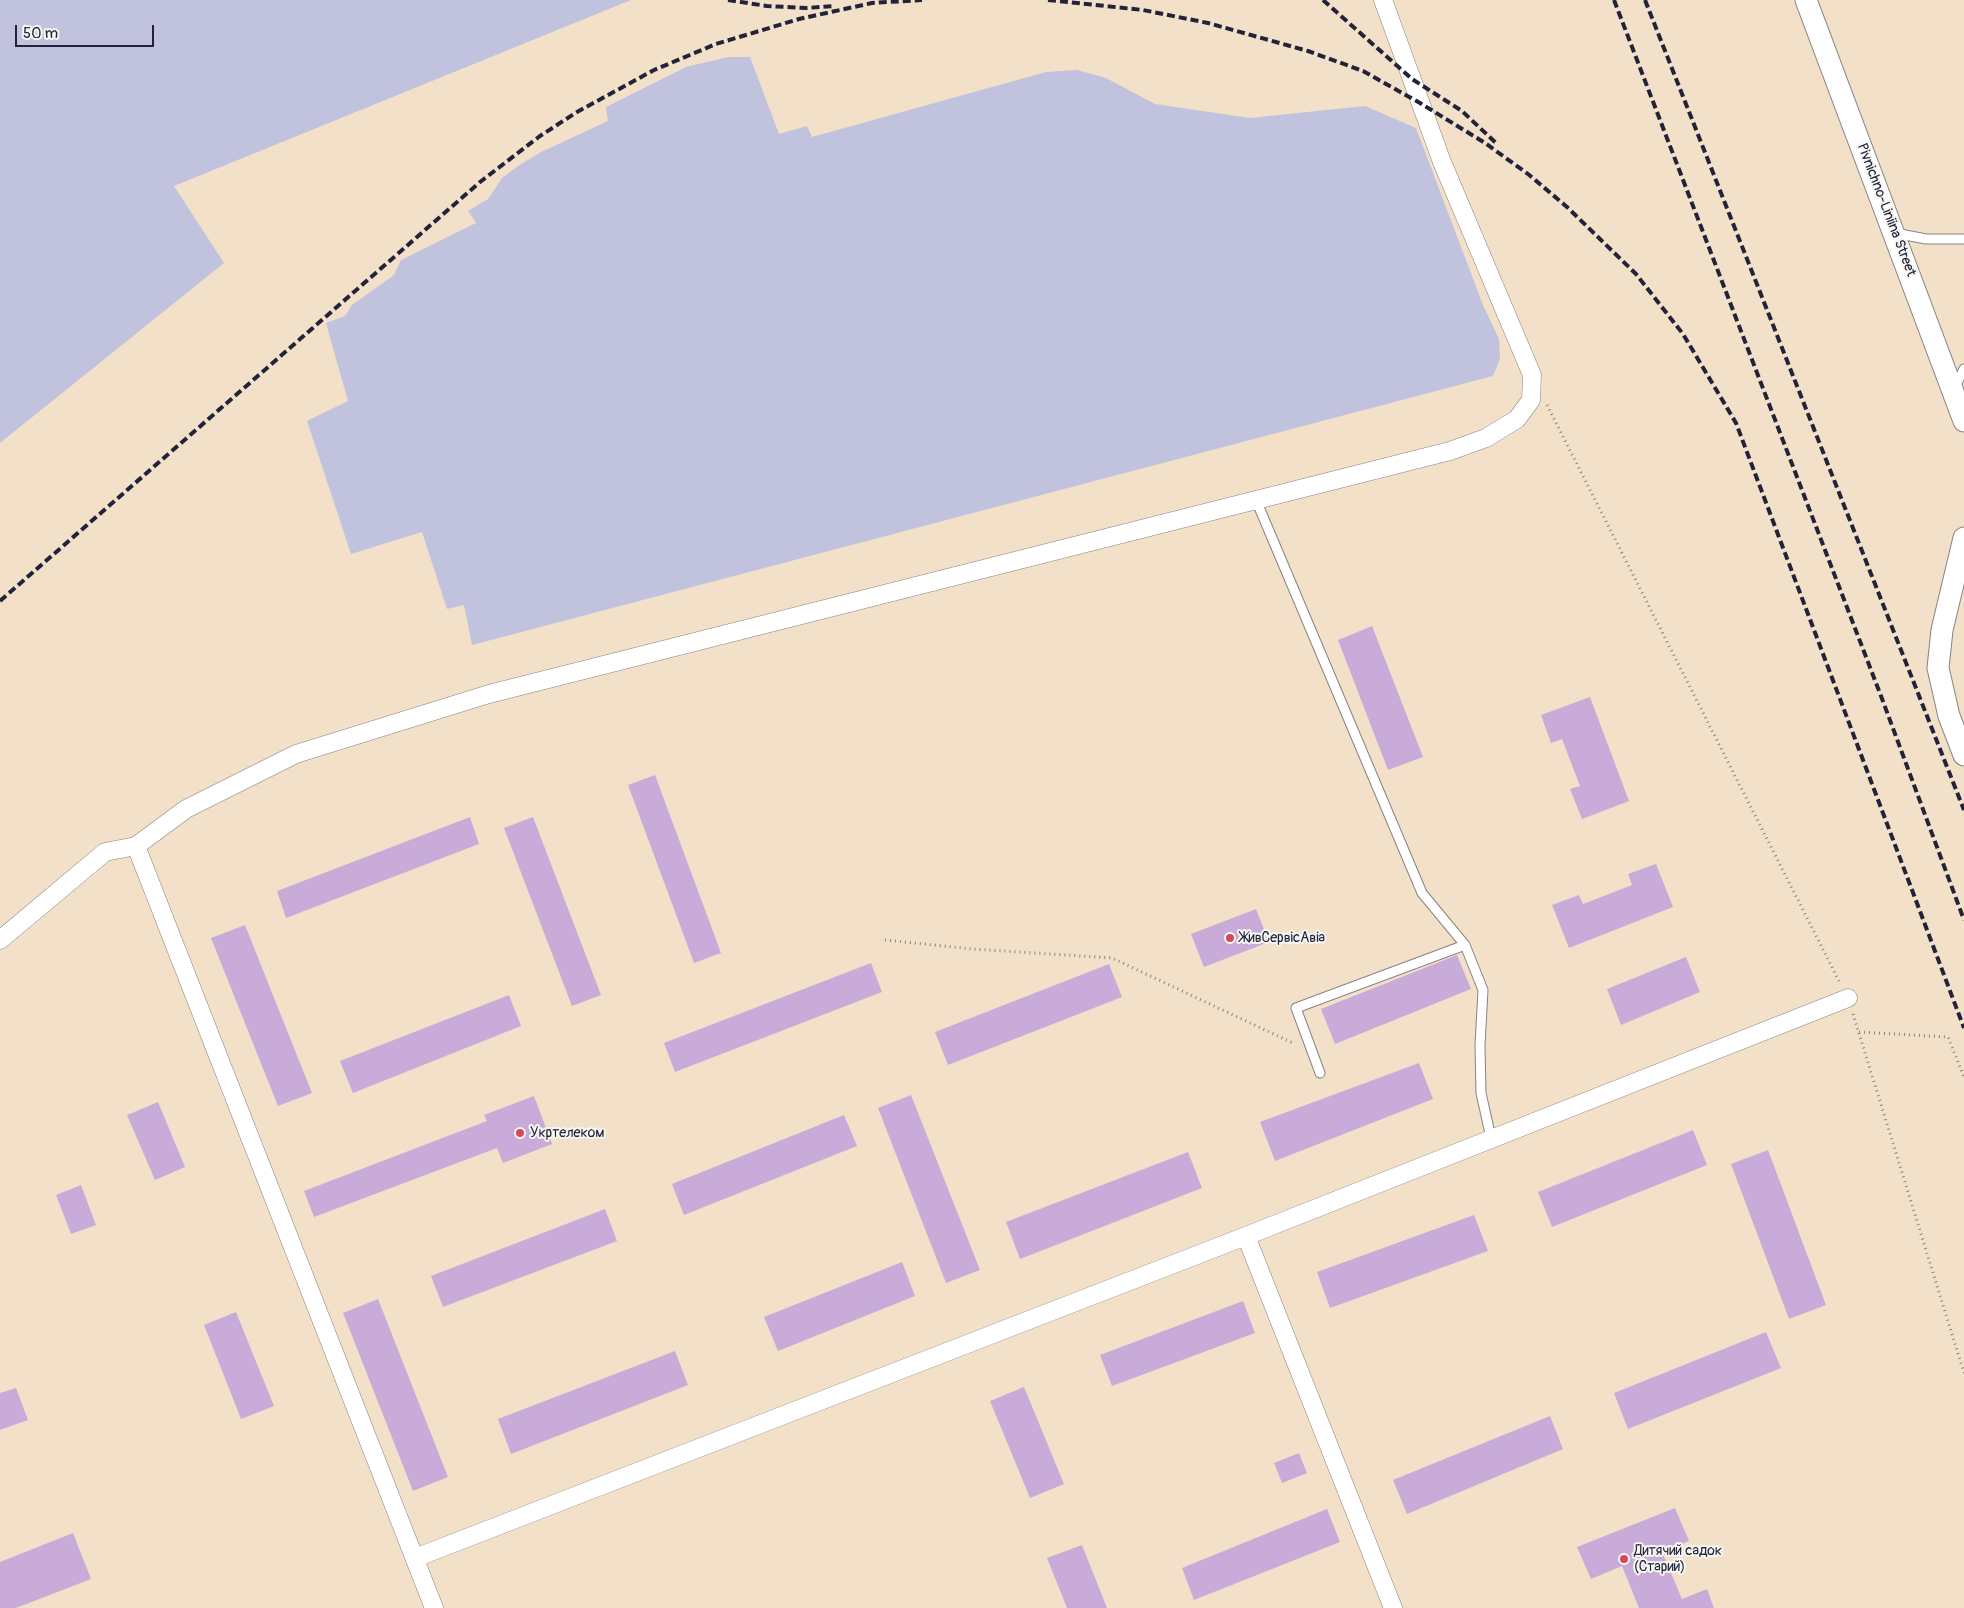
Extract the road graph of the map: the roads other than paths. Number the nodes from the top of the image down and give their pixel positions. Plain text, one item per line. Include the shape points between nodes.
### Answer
1 (1383, 0) edge
2 (1806, 0) edge
3 (1894, 232) junction
4 (1964, 239) edge
5 (1964, 369) edge
6 (1953, 391) junction
7 (1964, 421) edge
8 (1256, 500) junction
9 (1964, 538) edge
10 (1964, 755) edge
11 (136, 846) junction
12 (0, 940) edge
13 (1465, 945) junction
14 (1848, 998) road end
15 (1320, 1074) dead end
16 (1491, 1138) junction
17 (1246, 1236) junction
18 (415, 1558) junction
19 (434, 1608) edge
20 (1393, 1608) edge

1 - 8 street via 1442,162 1532,375 1531,400 1517,419 1486,438 1450,451
2 - 3 street, Pivnichno-Liniina Street
3 - 4 lane via 1926,239
3 - 6 street, Pivnichno-Liniina Street
5 - 6 lane
6 - 7 street, Pivnichno-Liniina Street
8 - 11 street via 489,694 296,754 186,809
8 - 13 lane via 1422,893
9 - 10 street via 1942,630 1938,668 1949,716
11 - 12 street via 105,852
11 - 18 street
13 - 15 lane via 1296,1008
13 - 16 lane via 1483,990 1481,1093
14 - 16 street
16 - 17 street
17 - 18 street
17 - 20 street
18 - 19 street

